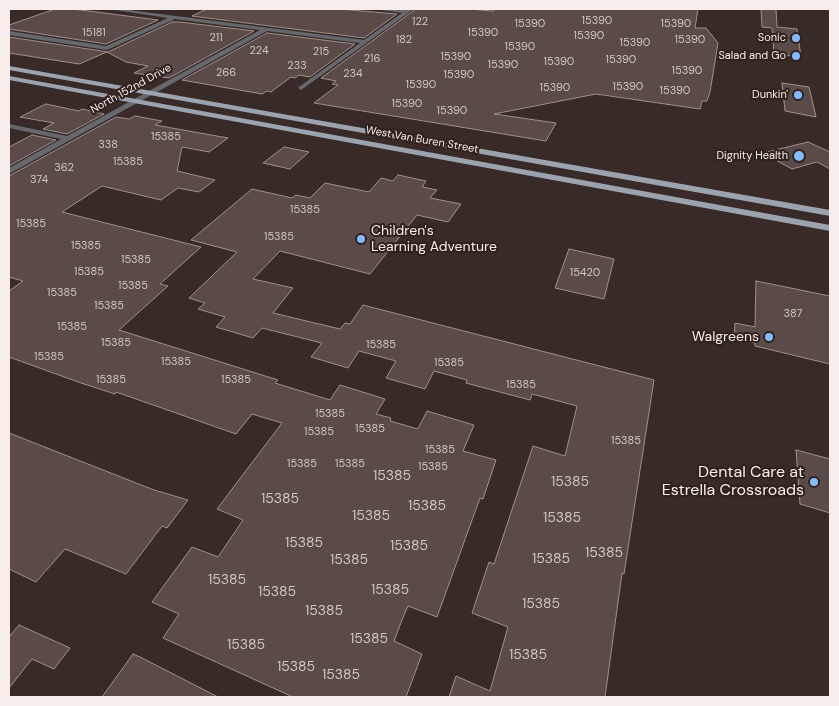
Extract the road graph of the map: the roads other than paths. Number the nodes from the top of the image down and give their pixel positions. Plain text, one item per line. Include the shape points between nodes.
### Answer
1 (111, 9) edge
2 (376, 9) edge
3 (408, 10) edge
4 (175, 17) junction
5 (266, 29) junction
6 (9, 33) edge
7 (365, 42) junction
8 (9, 68) edge
9 (9, 78) edge
10 (301, 88) dead end
11 (148, 93) junction
12 (134, 100) junction
13 (9, 126) edge
14 (67, 138) junction
15 (551, 163) junction
16 (9, 171) edge
17 (545, 176) junction
18 (830, 213) edge
19 (830, 228) edge

1 - 4 street
2 - 3 street
3 - 7 street
4 - 5 street
4 - 6 street via 107,48
5 - 7 street
5 - 11 street, North 152nd Drive
7 - 10 street
8 - 11 main road, West Van Buren Street
9 - 12 main road, West Van Buren Street
11 - 12 street, North 152nd Drive
11 - 15 main road, West Van Buren Street
12 - 14 street, North 152nd Drive
12 - 17 main road, West Van Buren Street
13 - 14 street
14 - 16 street, North 152nd Drive
15 - 17 main road
15 - 18 main road, West Van Buren Street
17 - 19 main road, West Van Buren Street

